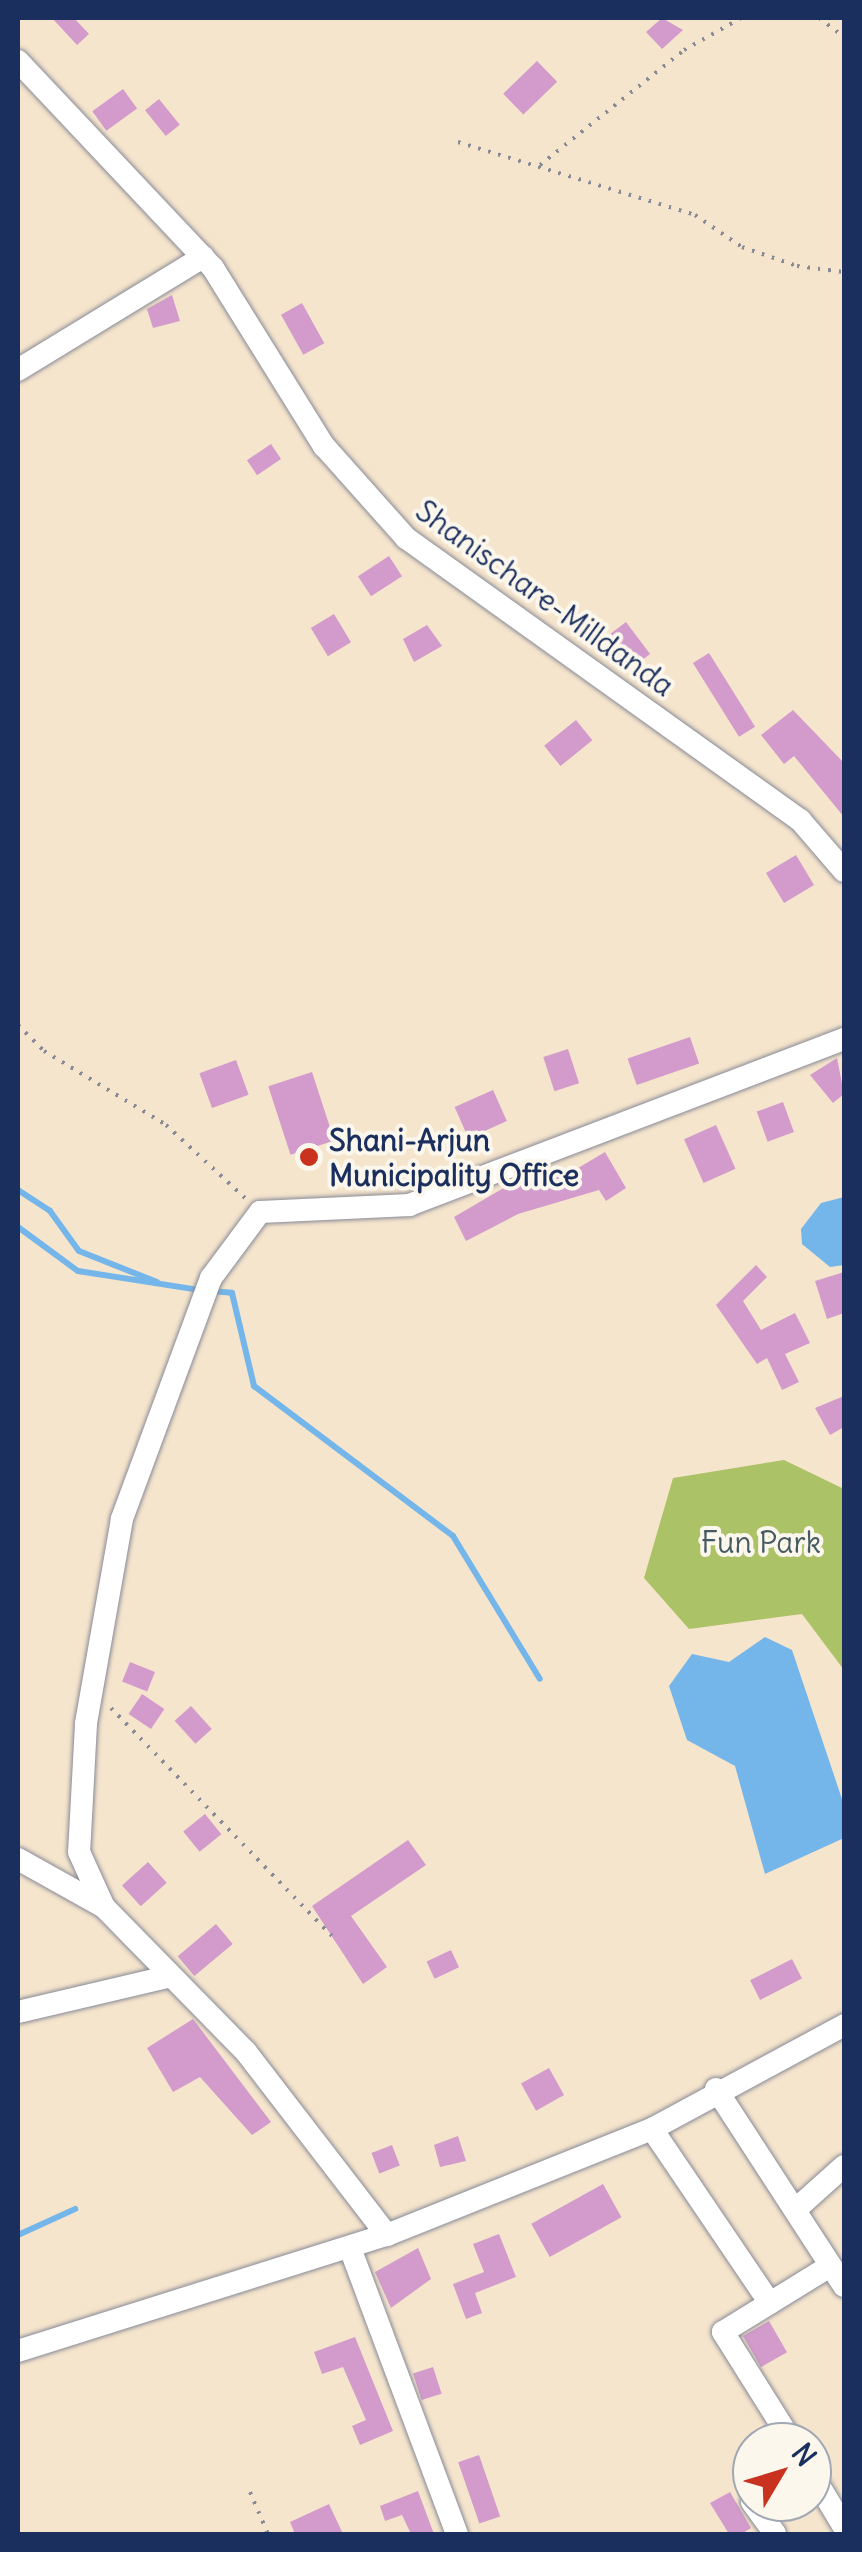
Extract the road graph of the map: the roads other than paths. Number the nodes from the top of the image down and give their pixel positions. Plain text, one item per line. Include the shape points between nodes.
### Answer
1 (18, 63) edge
2 (203, 257) junction
3 (18, 370) edge
4 (844, 871) edge
5 (844, 1039) edge
6 (18, 1858) edge
7 (104, 1906) junction
8 (167, 1977) junction
9 (18, 2012) edge
10 (844, 2025) edge
11 (716, 2089) junction
12 (652, 2129) junction
13 (844, 2166) edge
14 (794, 2210) junction
15 (388, 2236) junction
16 (350, 2248) junction
17 (830, 2266) junction
18 (844, 2286) edge
19 (770, 2303) junction
20 (18, 2351) edge
21 (779, 2422) edge
22 (457, 2534) edge

1 - 2 street, Shanischare-Milldanda
2 - 3 street
2 - 4 street, Shanischare-Milldanda via 324,446 406,538 800,820
5 - 7 street via 410,1205 260,1212 211,1278 122,1519 92,1694 78,1852
6 - 7 street
7 - 8 street
8 - 9 street
8 - 15 street via 246,2052
10 - 11 street
11 - 12 street
11 - 14 street
12 - 15 street
12 - 19 street
13 - 14 street
14 - 17 street
15 - 16 street
16 - 20 street
16 - 22 street
17 - 18 street
17 - 19 street
19 - 21 street via 723,2332

